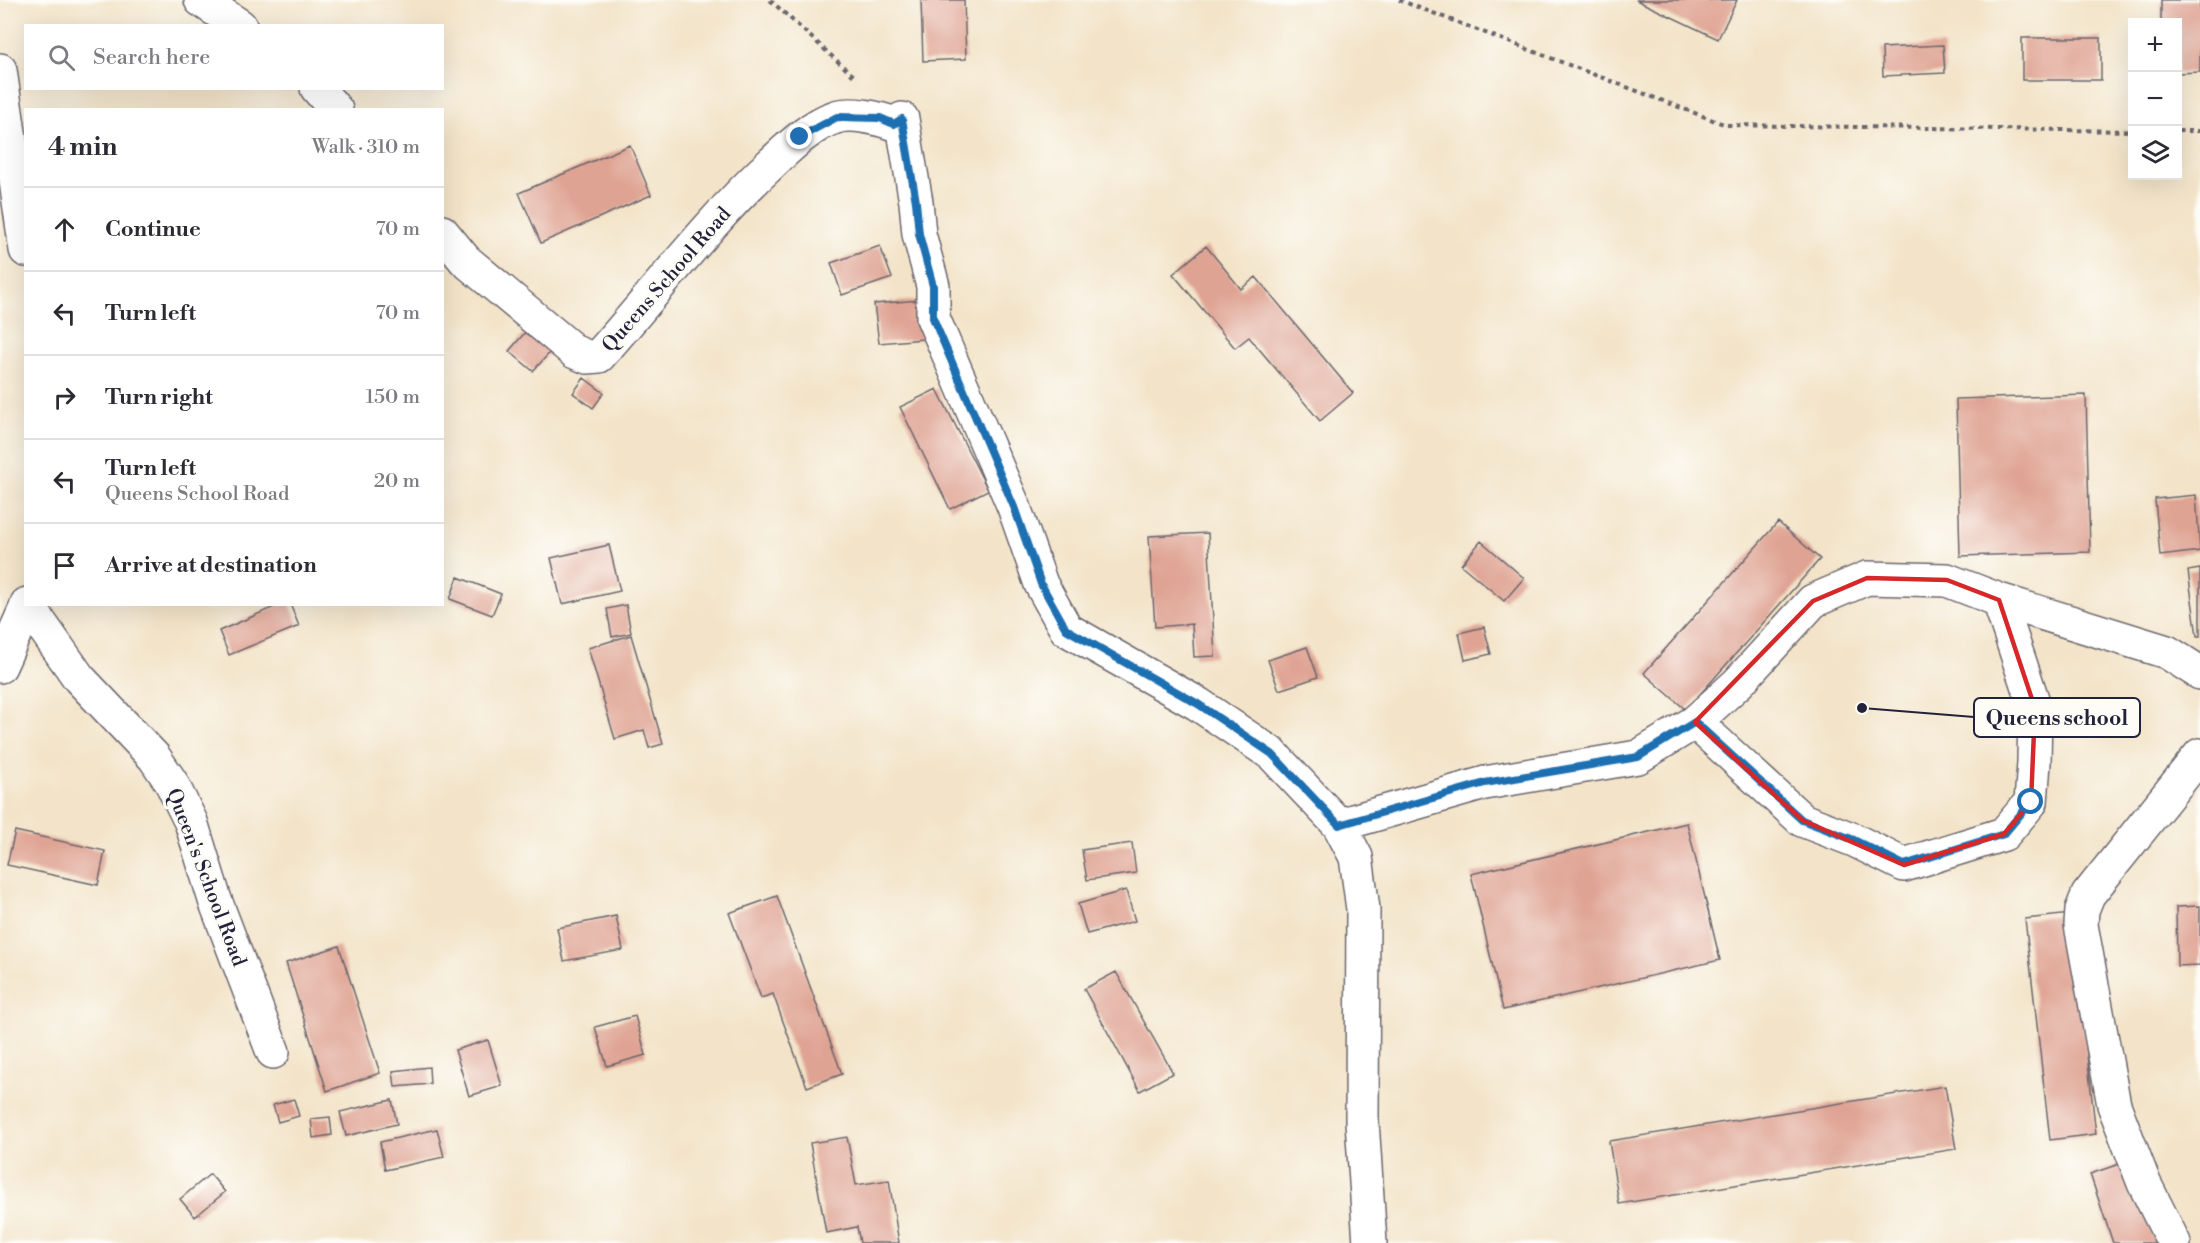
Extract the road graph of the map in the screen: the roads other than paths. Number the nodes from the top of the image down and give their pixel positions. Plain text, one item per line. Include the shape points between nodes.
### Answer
1 (201, 0) edge
2 (237, 24) edge
3 (0, 70) edge
4 (319, 90) edge
5 (334, 108) edge
6 (444, 234) edge
7 (24, 236) edge
8 (1999, 600) junction
9 (27, 606) edge
10 (28, 606) edge
11 (0, 666) edge
12 (2200, 672) edge
13 (1695, 722) junction
14 (2200, 755) edge
15 (1339, 825) junction
16 (273, 1052) dead end
17 (1370, 1243) edge
18 (2174, 1243) edge

1 - 2 street
3 - 7 street
4 - 5 street
6 - 15 street, Queens School Road via 465,260 575,352 599,356 708,227 800,137 837,117 880,118 894,124 902,119 919,234 933,286 933,318 1014,507 1041,584 1066,629 1198,704 1272,754
8 - 12 street via 2167,652
8 - 13 street via 1947,580 1867,578 1813,601 1738,683
8 - 13 street via 2035,708 2031,802 2004,834 1904,865 1802,820
9 - 11 street
10 - 16 street, Queen's School Road via 79,678 154,757 171,782 190,822
13 - 15 street via 1638,757 1485,783
14 - 18 street via 2088,895 2081,925 2114,1105 2144,1183
15 - 17 street via 1356,857 1363,909 1362,1121

